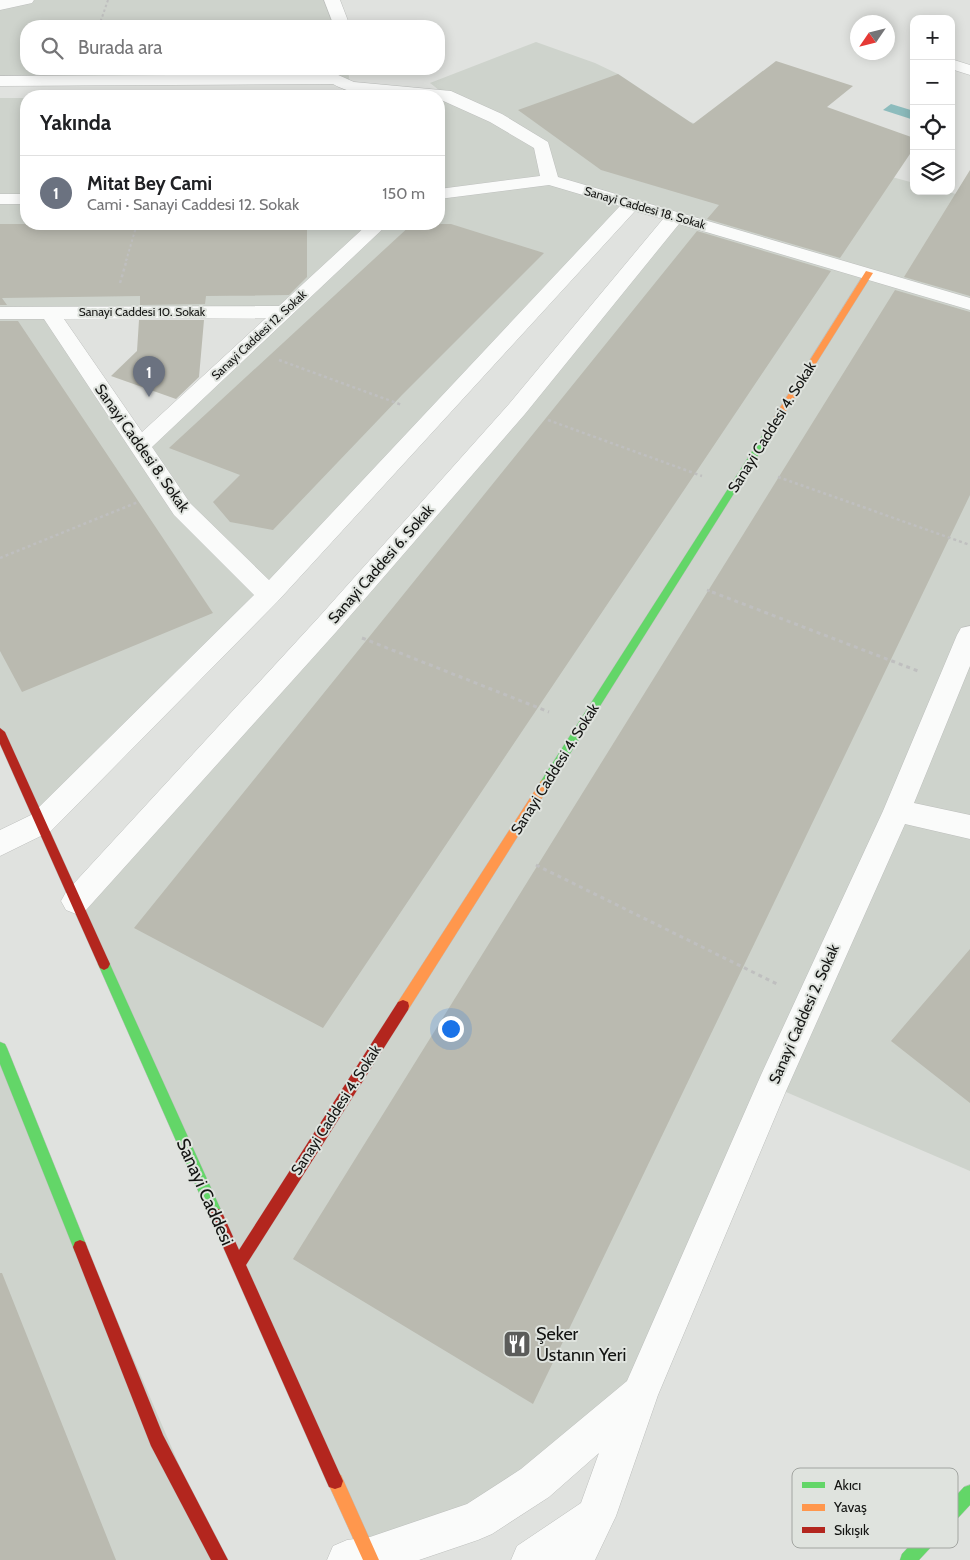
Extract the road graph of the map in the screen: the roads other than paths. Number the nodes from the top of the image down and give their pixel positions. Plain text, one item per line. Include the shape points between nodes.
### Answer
1 (27, 0) edge
2 (332, 0) edge
3 (0, 5) edge
4 (340, 20) edge
5 (955, 65) edge
6 (970, 70) edge
7 (349, 75) edge
8 (0, 81) edge
9 (350, 87) junction
10 (343, 90) edge
11 (386, 90) edge
12 (445, 95) edge
13 (550, 180) junction
14 (445, 193) edge
15 (0, 199) edge
16 (20, 199) edge
17 (631, 204) junction
18 (675, 217) junction
19 (372, 230) edge
20 (870, 273) junction
21 (970, 304) edge
22 (49, 312) junction
23 (284, 312) junction
24 (0, 313) edge
25 (139, 447) junction
26 (269, 595) junction
27 (970, 635) edge
28 (0, 732) edge
29 (897, 811) junction
30 (41, 823) junction
31 (970, 826) edge
32 (0, 844) edge
33 (76, 901) junction
34 (0, 1048) edge
35 (238, 1264) junction
36 (640, 1394) junction
37 (970, 1493) edge
38 (958, 1506) edge
39 (596, 1516) junction
40 (919, 1548) edge
41 (363, 1559) edge
42 (220, 1560) edge
43 (531, 1560) edge
44 (574, 1560) edge
45 (908, 1560) edge

1 - 3 street
2 - 4 street
5 - 6 street
7 - 9 street
8 - 9 street via 336,79
9 - 10 street
9 - 11 street
12 - 13 street via 496,118 542,146
13 - 14 street
13 - 17 street, Sanayi Caddesi 18. Sokak
15 - 16 street
17 - 18 street, Sanayi Caddesi 18. Sokak
17 - 26 street
18 - 20 street, Sanayi Caddesi 18. Sokak
18 - 33 street, Sanayi Caddesi 6. Sokak via 517,409 328,624
19 - 23 street, Sanayi Caddesi 12. Sokak
20 - 21 street, Sanayi Caddesi 18. Sokak
20 - 35 main road, Sanayi Caddesi 4. Sokak
22 - 23 street, Sanayi Caddesi 10. Sokak
22 - 24 street, Sanayi Caddesi 10. Sokak
22 - 25 street, Sanayi Caddesi 8. Sokak
23 - 25 street, Sanayi Caddesi 12. Sokak
25 - 26 street, Sanayi Caddesi 8. Sokak via 182,509
26 - 30 street
27 - 29 street, Sanayi Caddesi 2. Sokak
28 - 30 main road, Sanayi Caddesi
29 - 31 street
29 - 36 street, Sanayi Caddesi 2. Sokak via 810,1001
30 - 32 street
30 - 33 main road, Sanayi Caddesi
33 - 35 main road, Sanayi Caddesi
34 - 42 main road via 157,1440
35 - 41 main road, Sanayi Caddesi
36 - 39 street, Sanayi Caddesi 2. Sokak
36 - 41 street, Sanayi Caddesi 2. Sokak via 535,1483 478,1520
37 - 38 main road
39 - 43 street
39 - 44 street, Sanayi Caddesi 2. Sokak
40 - 45 main road

